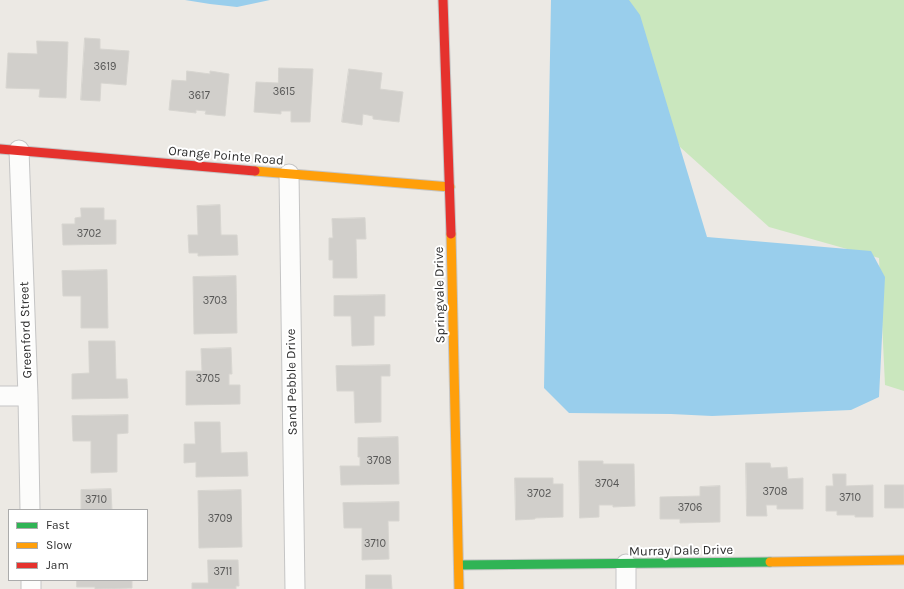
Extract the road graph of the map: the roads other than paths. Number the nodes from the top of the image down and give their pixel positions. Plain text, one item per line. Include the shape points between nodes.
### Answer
1 (443, 0) edge
2 (0, 149) edge
3 (19, 150) junction
4 (289, 174) junction
5 (450, 187) junction
6 (0, 396) edge
7 (28, 396) junction
8 (30, 509) edge
9 (904, 560) edge
10 (626, 564) junction
11 (459, 565) junction
12 (295, 589) edge
13 (459, 589) edge
14 (626, 589) edge

1 - 5 street, Springvale Drive
2 - 3 street, Orange Pointe Road
3 - 4 street, Orange Pointe Road
3 - 7 street, Greenford Street
4 - 5 street, Orange Pointe Road
4 - 12 street, Sand Pebble Drive
5 - 11 street, Springvale Drive
6 - 7 street
7 - 8 street, Greenford Street
9 - 10 street, Murray Dale Drive
10 - 11 street, Murray Dale Drive
10 - 14 street
11 - 13 street, Springvale Drive

